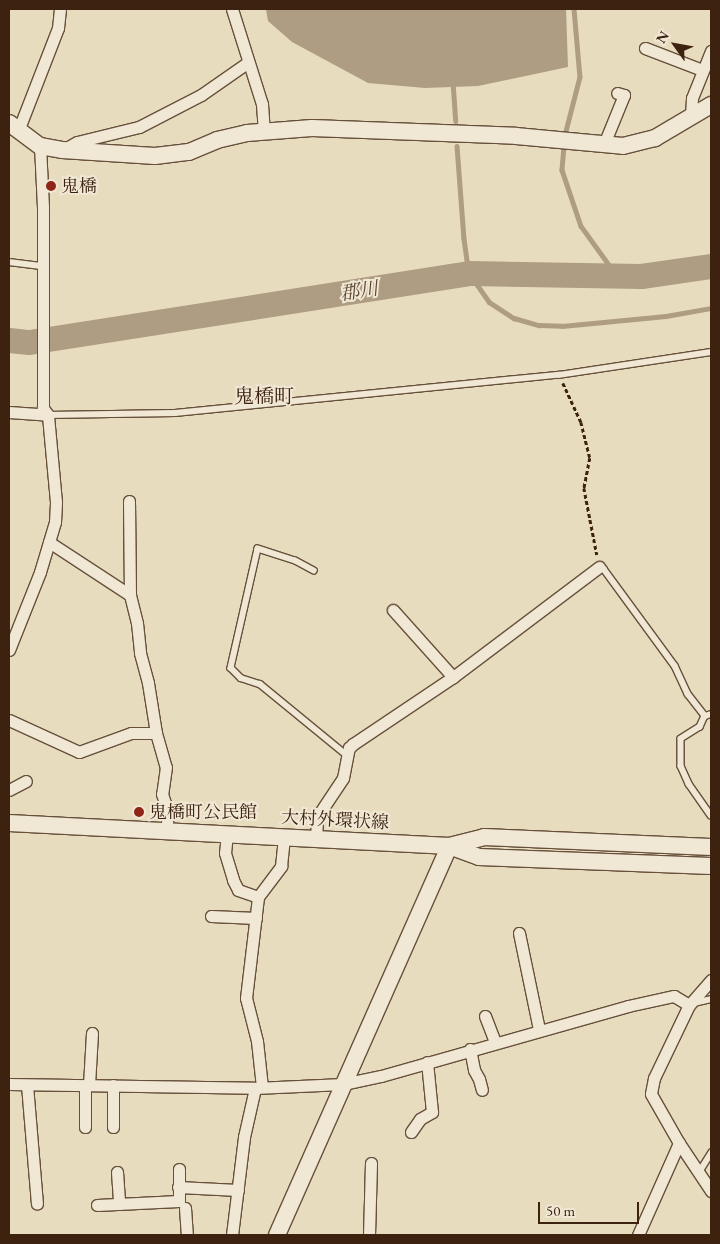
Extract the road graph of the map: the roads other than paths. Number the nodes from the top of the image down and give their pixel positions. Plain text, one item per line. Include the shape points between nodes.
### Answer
1 (60, 9) edge
2 (232, 9) edge
3 (645, 48) dead end
4 (711, 51) edge
5 (247, 63) junction
6 (702, 70) junction
7 (617, 92) dead end
8 (711, 105) edge
9 (691, 116) junction
10 (14, 127) edge
11 (264, 131) junction
12 (604, 144) junction
13 (40, 146) junction
14 (62, 150) junction
15 (9, 262) edge
16 (43, 270) junction
17 (711, 352) edge
18 (46, 411) junction
19 (9, 412) edge
20 (129, 501) dead end
21 (49, 542) junction
22 (599, 567) joint
23 (314, 571) dead end
24 (130, 595) junction
25 (393, 610) dead end
26 (11, 638) edge
27 (9, 650) edge
28 (453, 677) junction
29 (708, 716) edge
30 (9, 720) edge
31 (156, 733) junction
32 (348, 756) junction
33 (26, 781) dead end
34 (9, 790) edge
35 (711, 815) edge
36 (9, 824) edge
37 (166, 832) junction
38 (226, 834) junction
39 (284, 837) junction
40 (316, 839) junction
41 (449, 846) junction
42 (711, 847) edge
43 (711, 866) edge
44 (258, 897) junction
45 (211, 916) dead end
46 (256, 918) junction
47 (519, 933) dead end
48 (711, 980) edge
49 (711, 999) edge
50 (689, 1005) junction
51 (485, 1016) dead end
52 (539, 1030) junction
53 (92, 1034) dead end
54 (495, 1042) junction
55 (470, 1050) junction
56 (427, 1062) junction
57 (9, 1084) edge
58 (343, 1084) junction
59 (27, 1085) junction
60 (87, 1085) junction
61 (113, 1085) junction
62 (258, 1087) junction
63 (482, 1090) dead end
64 (86, 1127) dead end
65 (113, 1127) dead end
66 (410, 1132) dead end
67 (679, 1143) junction
68 (711, 1153) edge
69 (371, 1163) dead end
70 (179, 1169) dead end
71 (117, 1172) dead end
72 (698, 1174) junction
73 (178, 1187) junction
74 (238, 1190) junction
75 (711, 1191) edge
76 (37, 1204) dead end
77 (119, 1204) junction
78 (98, 1205) dead end
79 (184, 1208) dead end
80 (187, 1235) edge
81 (232, 1235) edge
82 (277, 1235) edge
83 (369, 1235) edge
84 (638, 1235) edge

1 - 10 street via 58,28
2 - 5 street
3 - 6 street
4 - 6 street
5 - 11 street via 262,104
5 - 14 street via 201,95 139,127 77,142
6 - 9 street via 692,98
7 - 12 street via 624,95
8 - 9 street
9 - 12 street via 655,138 623,146
10 - 13 street
11 - 12 street via 312,128 516,136
11 - 14 street via 217,140 189,152 156,156
13 - 14 street
13 - 16 street
15 - 16 lane
16 - 18 street
17 - 18 lane via 559,375 174,413
18 - 19 street
18 - 21 street via 56,502
20 - 24 street
21 - 24 street
21 - 26 street
22 - 28 street
22 - 29 lane via 669,658 688,694
23 - 32 lane via 258,549 231,668 241,678 260,684
24 - 31 street
25 - 28 street
26 - 27 street
28 - 32 street via 353,744
29 - 35 lane via 700,727 681,738 681,766 689,784
30 - 31 street via 79,752 131,733
31 - 37 street via 166,767 162,794 168,811
32 - 40 street via 343,778 317,817
33 - 34 street
36 - 37 street, 大村外環状線
37 - 38 street, 大村外環状線
38 - 39 street, 大村外環状線
38 - 44 street via 225,853 238,890
39 - 40 street, 大村外環状線
39 - 44 street via 281,866
40 - 41 street, 大村外環状線
41 - 42 street, 大村外環状線 via 484,837
41 - 43 street, 大村外環状線 via 480,857
41 - 58 street
44 - 46 street
45 - 46 street
46 - 62 street via 246,998 257,1041
47 - 52 street
48 - 50 street
49 - 50 lane
50 - 52 street via 674,996
50 - 67 street via 654,1078 651,1094
51 - 54 street
52 - 54 street
53 - 60 street
54 - 55 street
55 - 56 street
55 - 63 street
56 - 58 street
56 - 66 street via 432,1112 420,1119
57 - 59 street
58 - 62 street
58 - 82 street
59 - 60 street
59 - 76 street
60 - 61 street
60 - 64 street
61 - 62 street
61 - 65 street
62 - 74 street via 244,1137
67 - 72 street
67 - 84 street
68 - 72 lane
69 - 83 street
70 - 73 street
71 - 77 street
72 - 75 street
73 - 74 street
73 - 77 street via 179,1201
74 - 81 street
77 - 78 street
79 - 80 street

